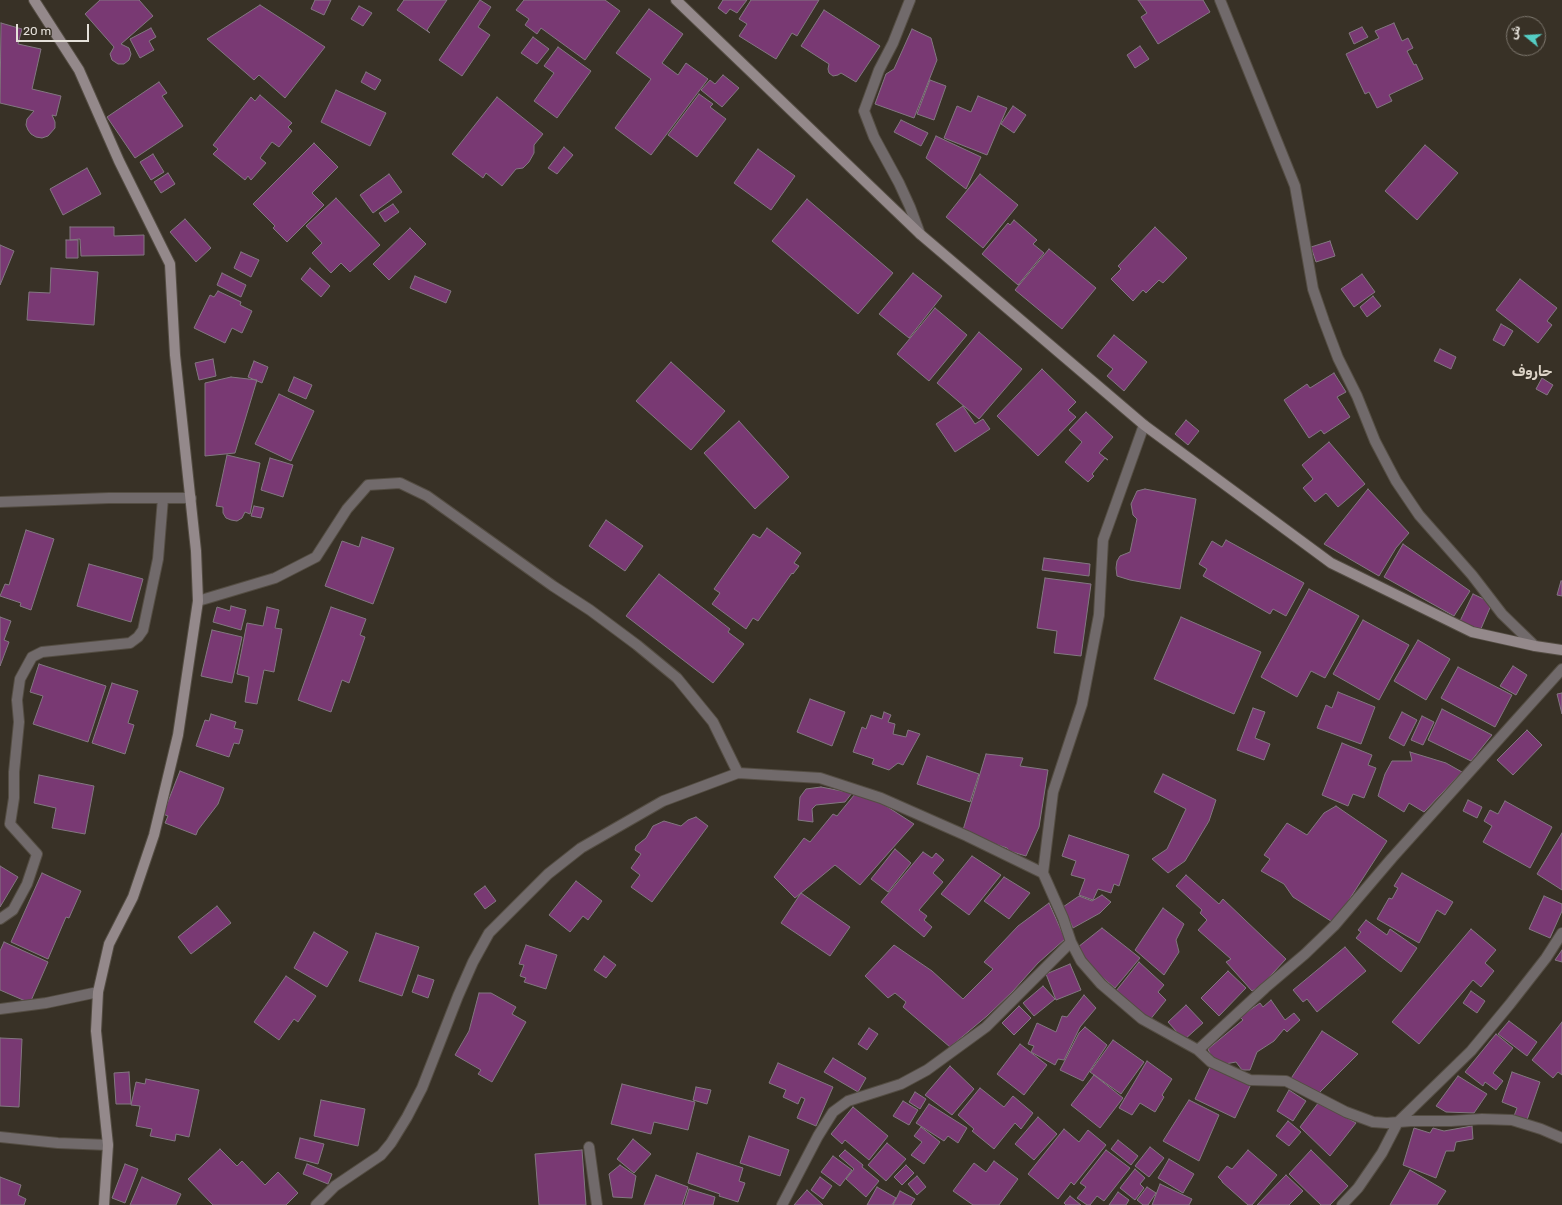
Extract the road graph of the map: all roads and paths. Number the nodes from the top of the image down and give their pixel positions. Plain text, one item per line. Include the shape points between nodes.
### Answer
1 (34, 0) edge
2 (676, 0) edge
3 (910, 0) edge
4 (1220, 0) edge
5 (920, 234) junction
6 (1144, 425) junction
7 (163, 498) junction
8 (191, 498) junction
9 (0, 502) edge
10 (198, 601) junction
11 (1535, 646) junction
12 (1562, 650) edge
13 (1562, 668) edge
14 (738, 773) junction
15 (1043, 874) junction
16 (0, 919) edge
17 (1562, 933) edge
18 (1071, 942) junction
19 (98, 992) junction
20 (0, 1010) edge
21 (1198, 1050) junction
22 (1398, 1122) junction
23 (0, 1137) edge
24 (1562, 1138) edge
25 (108, 1145) junction
26 (589, 1148) dead end
27 (104, 1205) edge
28 (316, 1205) edge
29 (597, 1205) edge
30 (782, 1205) edge
31 (1342, 1205) edge

1 - 8 street via 79,70 119,161 170,264 175,355
2 - 5 street
3 - 5 street via 864,111 874,137 910,207
4 - 11 street via 1295,186 1313,289 1338,358 1375,441 1396,481 1419,515 1472,575 1502,614
5 - 6 street
6 - 11 street via 1331,563 1472,632
6 - 15 street via 1103,540 1099,615 1082,704 1053,792
7 - 8 street
7 - 9 street
7 - 16 street via 158,559 143,630 130,643 42,652 32,657 20,679 14,798 10,824 37,854 27,884 13,910
8 - 10 street
10 - 14 street via 275,578 316,557 347,509 368,485 400,483 427,496 590,610 677,678 713,722
10 - 19 street via 178,735 154,835 133,897 109,944
11 - 12 street
13 - 21 street via 1334,926
14 - 15 street via 820,778 873,795 967,836
14 - 28 street via 663,801 580,848 548,874 510,911 489,933 473,962 422,1088 391,1142 381,1155 335,1186
15 - 18 street via 1064,918
17 - 22 street via 1546,958 1471,1051
18 - 21 street via 1081,961 1102,984 1142,1019
18 - 30 street via 986,1027 927,1070 901,1084 848,1101 833,1112
19 - 20 street
19 - 25 street via 96,1031
21 - 22 street via 1211,1062 1250,1080 1286,1081 1346,1112 1373,1122
22 - 24 street via 1512,1120
22 - 31 street via 1382,1153 1358,1188
23 - 25 street
25 - 27 street
26 - 29 street

